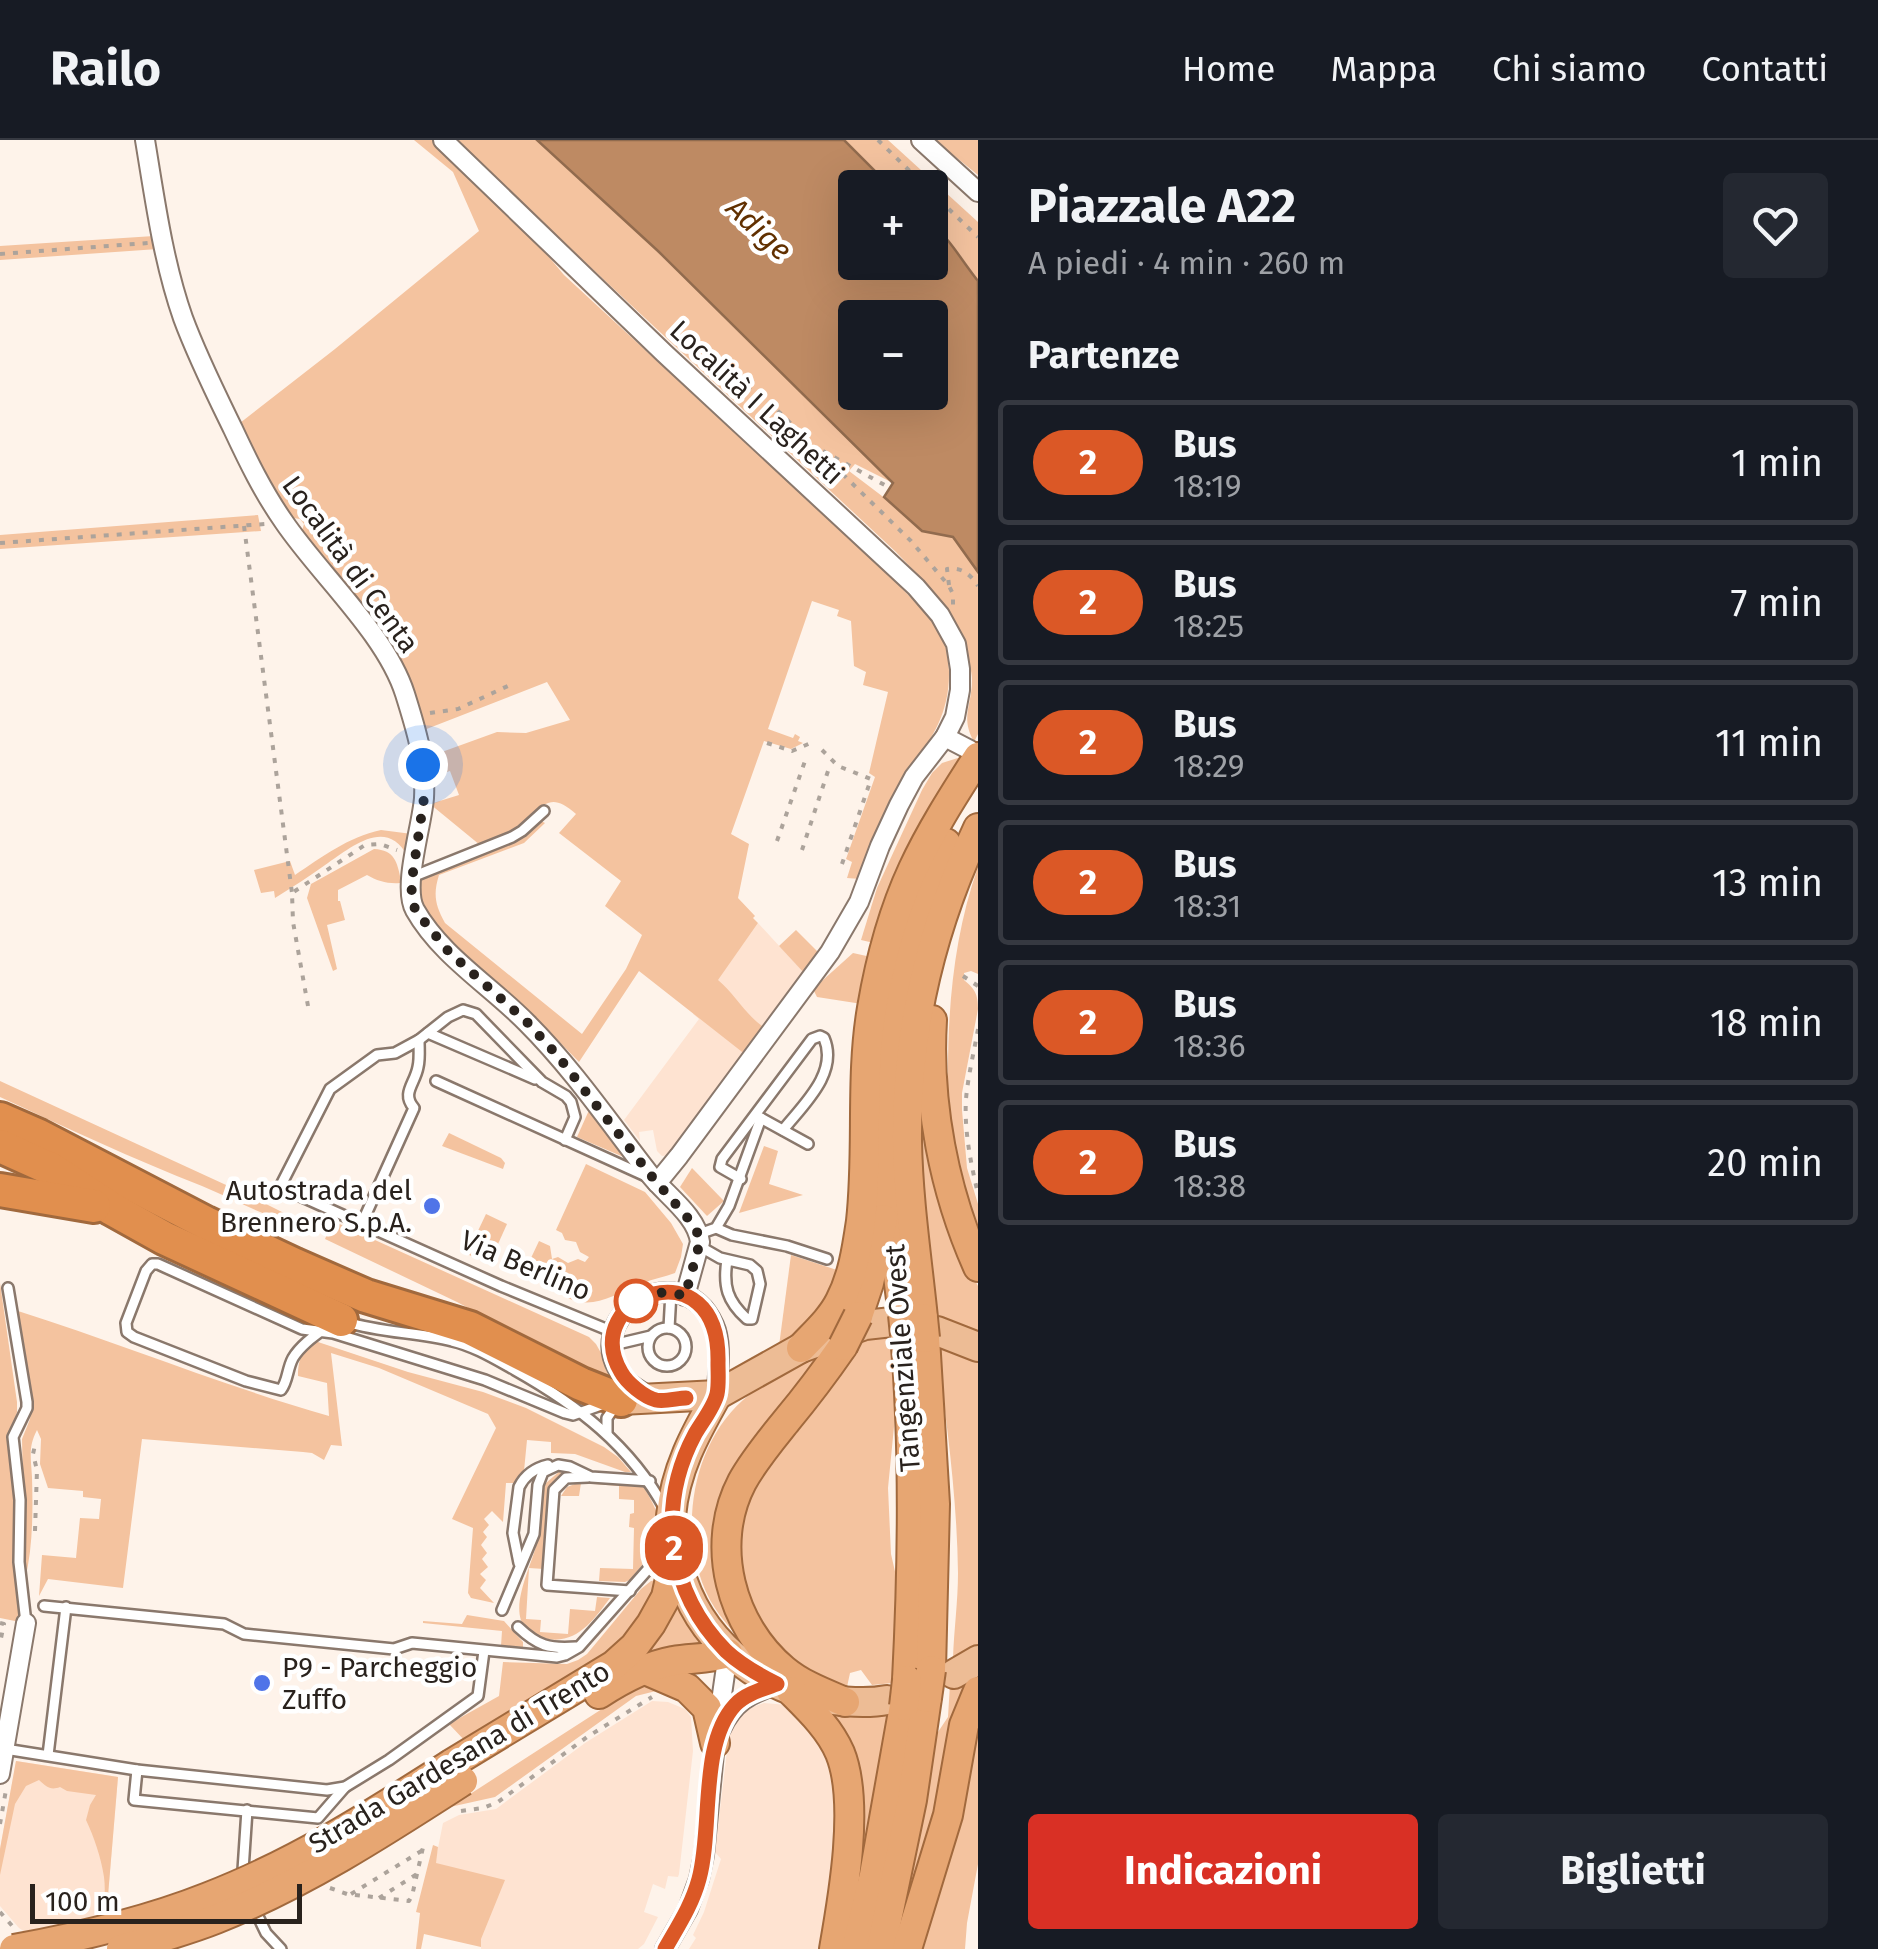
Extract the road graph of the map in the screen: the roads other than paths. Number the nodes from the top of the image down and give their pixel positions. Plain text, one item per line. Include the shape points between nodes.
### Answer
1 (145, 140) edge
2 (443, 140) edge
3 (921, 140) edge
4 (978, 192) edge
5 (945, 737) junction
6 (974, 753) edge
7 (978, 780) edge
8 (544, 811) dead end
9 (978, 828) edge
10 (956, 876) junction
11 (412, 877) junction
12 (428, 1033) junction
13 (419, 1040) junction
14 (436, 1082) dead end
15 (542, 1082) junction
16 (758, 1117) junction
17 (0, 1119) edge
18 (783, 1130) junction
19 (566, 1140) junction
20 (808, 1144) dead end
21 (0, 1146) edge
22 (887, 1173) junction
23 (741, 1179) junction
24 (655, 1181) junction
25 (0, 1190) edge
26 (112, 1209) junction
27 (362, 1223) junction
28 (705, 1236) junction
29 (827, 1259) dead end
30 (727, 1260) junction
31 (978, 1266) edge
32 (8, 1288) dead end
33 (678, 1294) junction
34 (331, 1326) junction
35 (914, 1326) junction
36 (669, 1328) junction
37 (651, 1336) junction
38 (613, 1339) junction
39 (978, 1347) edge
40 (801, 1348) junction
41 (717, 1395) junction
42 (621, 1400) junction
43 (656, 1400) junction
44 (582, 1413) junction
45 (607, 1434) junction
46 (558, 1465) junction
47 (591, 1477) junction
48 (650, 1481) junction
49 (673, 1538) junction
50 (519, 1566) junction
51 (630, 1591) junction
52 (44, 1606) dead end
53 (66, 1607) junction
54 (502, 1610) dead end
55 (26, 1623) joint
56 (518, 1627) dead end
57 (579, 1647) junction
58 (484, 1651) junction
59 (728, 1653) junction
60 (642, 1670) junction
61 (927, 1684) edge
62 (784, 1688) junction
63 (978, 1691) edge
64 (845, 1702) junction
65 (714, 1743) junction
66 (5, 1749) junction
67 (48, 1756) junction
68 (137, 1770) junction
69 (457, 1773) junction
70 (0, 1774) edge
71 (346, 1787) junction
72 (248, 1810) junction
73 (0, 1934) edge
74 (17, 1949) edge
75 (122, 1949) edge
76 (281, 1949) edge
77 (665, 1949) edge
78 (834, 1949) edge
79 (856, 1949) edge
80 (881, 1949) edge
81 (907, 1949) edge

1 - 11 street, Località di Centa via 162,242 203,368 284,523 387,654 402,685 421,749 424,798
2 - 5 street, Località I Laghetti via 916,586 956,644 960,690
3 - 4 street
5 - 6 street
5 - 24 street, Località I Laghetti via 898,805 844,932
6 - 40 highway via 894,916 871,1011 858,1248 838,1305
7 - 22 highway, Tangenziale Ovest via 927,884 908,940 890,1052
8 - 11 lane via 512,837
9 - 10 highway, Tangenziale Ovest
10 - 31 highway via 931,1046 950,1191
10 - 35 highway, Tangenziale Ovest via 923,983 908,1090
11 - 24 street, Località di Centa via 413,906 433,933 557,1055
12 - 13 lane
12 - 15 lane
12 - 15 lane via 457,1012 470,1011
13 - 27 lane via 407,1097 414,1108
13 - 27 lane, Via Berlino via 377,1055 330,1089 280,1186
14 - 19 lane
15 - 19 lane via 571,1102 575,1117
16 - 18 lane
16 - 18 lane via 812,1039 824,1038 823,1078
16 - 23 lane
16 - 23 lane via 720,1163
17 - 42 highway via 150,1192 238,1217
18 - 20 lane
19 - 24 lane
21 - 26 highway
22 - 35 highway, Tangenziale Ovest
22 - 64 highway, bridge via 882,1229 858,1316 817,1383 752,1466 727,1536 732,1589 754,1638 787,1673
23 - 28 lane
24 - 28 street, Località di Centa
25 - 26 highway
26 - 34 highway
27 - 38 lane, Via Berlino
28 - 29 lane via 732,1235
28 - 30 lane
28 - 33 street
30 - 30 lane via 750,1265 759,1275 752,1319 741,1315 725,1286
32 - 55 lane via 27,1402 14,1437
33 - 36 lane
33 - 38 street, Via Berlino via 650,1294 633,1303
33 - 41 street via 696,1301 714,1324
34 - 34 lane via 302,1329 158,1264 146,1271 126,1324 134,1337 280,1390 295,1355
34 - 44 lane via 333,1333 485,1380 565,1413
34 - 44 lane via 457,1342
35 - 39 main road
35 - 40 main road via 865,1325
35 - 61 highway, Tangenziale Ovest via 910,1610
36 - 37 lane
36 - 37 lane via 686,1344 675,1364 652,1359
37 - 38 lane
38 - 43 street via 625,1378
40 - 41 main road
41 - 43 main road
41 - 49 main road via 683,1460
42 - 43 main road
42 - 44 lane
42 - 45 lane via 607,1418
44 - 45 lane
45 - 48 lane
46 - 47 lane
46 - 50 lane via 540,1478 534,1534
46 - 50 lane via 539,1467 522,1480 514,1533
47 - 48 lane
47 - 51 lane via 572,1476 554,1490 547,1585
48 - 49 lane
49 - 51 lane
49 - 59 main road via 685,1588
49 - 69 highway, Strada Gardesana di Trento via 666,1597 634,1648
50 - 54 lane
51 - 57 lane
52 - 53 lane
53 - 58 lane via 224,1624 260,1636
53 - 67 lane
55 - 66 street
56 - 57 lane via 546,1646
57 - 58 lane via 557,1658
58 - 71 lane via 478,1696
59 - 60 highway, Strada Gardesana di Trento
59 - 62 main road
59 - 65 street
60 - 65 highway via 687,1688 706,1708
60 - 69 highway, Strada Gardesana di Trento
61 - 64 main road
61 - 79 highway, Tangenziale Ovest
61 - 80 highway, Tangenziale Ovest via 912,1800
62 - 64 main road
62 - 65 street via 737,1702
62 - 78 highway via 825,1728 845,1774 846,1879
63 - 81 highway
65 - 77 street via 699,1879
66 - 67 lane
66 - 70 street
67 - 68 lane
68 - 71 lane
68 - 72 lane via 134,1800
69 - 74 highway, Strada Gardesana di Trento, bridge via 208,1897
69 - 75 highway, Strada Gardesana di Trento, bridge via 373,1840 280,1891
71 - 72 lane via 318,1818
72 - 76 lane via 243,1870 253,1907
73 - 74 street

